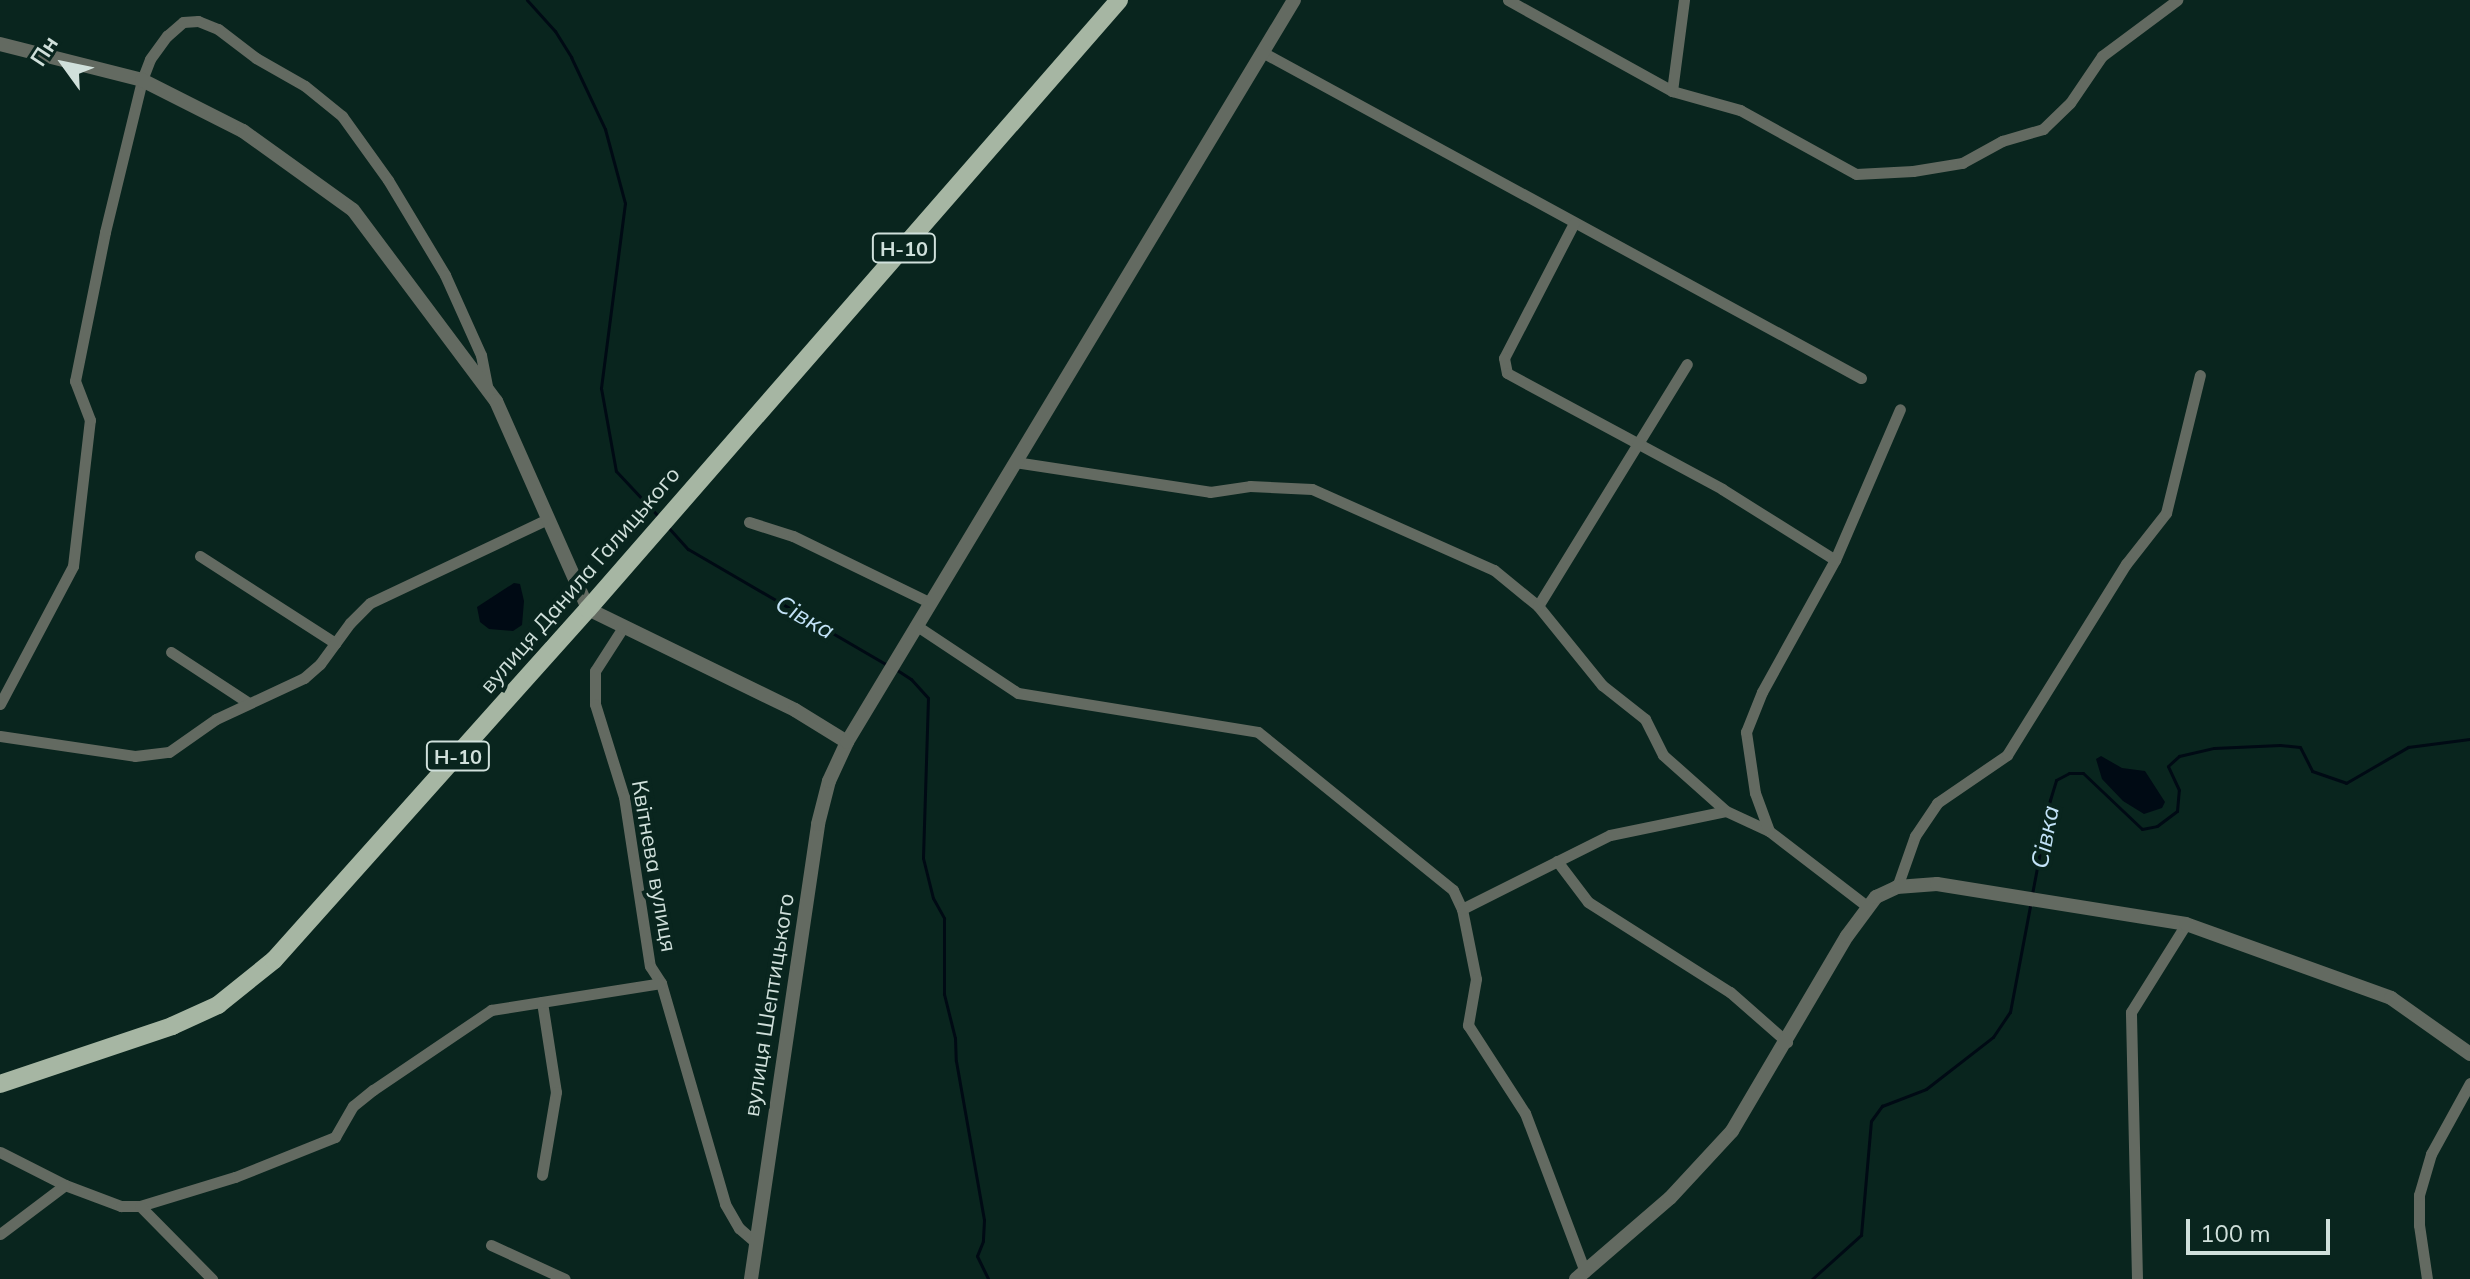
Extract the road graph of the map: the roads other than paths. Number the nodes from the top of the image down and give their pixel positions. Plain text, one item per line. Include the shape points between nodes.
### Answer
1 (1119, 0) edge
2 (1294, 0) edge
3 (1508, 0) edge
4 (1684, 0) edge
5 (2177, 0) edge
6 (0, 44) edge
7 (1262, 52) junction
8 (142, 80) junction
9 (1672, 91) junction
10 (1574, 223) junction
11 (1687, 364) dead end
12 (2200, 375) dead end
13 (1861, 378) dead end
14 (488, 390) junction
15 (1900, 409) dead end
16 (1639, 443) junction
17 (1015, 462) junction
18 (548, 519) junction
19 (749, 522) dead end
20 (200, 556) dead end
21 (1835, 560) junction
22 (931, 603) junction
23 (1538, 606) junction
24 (588, 609) junction
25 (917, 626) junction
26 (622, 629) junction
27 (335, 643) junction
28 (171, 652) dead end
29 (247, 702) junction
30 (0, 704) edge
31 (0, 736) edge
32 (847, 742) junction
33 (1726, 811) junction
34 (1769, 831) junction
35 (1557, 861) junction
36 (1897, 887) junction
37 (1868, 907) junction
38 (1462, 909) junction
39 (2186, 924) junction
40 (661, 983) junction
41 (542, 1002) junction
42 (1787, 1042) junction
43 (2470, 1054) edge
44 (2470, 1083) edge
45 (0, 1084) edge
46 (0, 1152) edge
47 (542, 1175) dead end
48 (65, 1185) junction
49 (140, 1206) junction
50 (0, 1234) edge
51 (756, 1243) junction
52 (491, 1245) dead end
53 (1580, 1276) edge
54 (212, 1279) edge
55 (565, 1279) edge
56 (751, 1279) edge
57 (2137, 1279) edge
58 (2427, 1279) edge

1 - 24 main road, вулиця Данила Галицького / Н-10
2 - 7 street, вулиця Шептицького
3 - 9 street
4 - 9 street
5 - 9 street via 2102,56 2070,103 2043,129 2002,141 1962,163 1856,174 1740,110
6 - 8 street
7 - 10 street
7 - 17 street, вулиця Шептицького
8 - 14 street via 243,131 353,210
8 - 14 street via 167,36 183,22 198,21 305,86 342,116 445,275 481,355
8 - 30 street via 75,381 90,420 73,566
10 - 13 street
10 - 16 street via 1504,358 1507,373
11 - 16 street
12 - 36 street via 2166,513 2126,564 2007,755 1937,803 1915,836
14 - 18 street
15 - 21 street
16 - 21 street
16 - 23 street
17 - 22 street, вулиця Шептицького
17 - 23 street via 1210,492 1250,486 1312,489 1494,570
18 - 24 street
18 - 27 street via 370,603
19 - 22 street via 793,536
20 - 27 street
21 - 34 street via 1762,692 1746,732 1755,793
22 - 25 street, вулиця Шептицького
23 - 33 street via 1602,685 1645,719 1663,755
24 - 26 street
24 - 45 main road, вулиця Данила Галицького / Н-10 via 327,903 248,984 172,1026
25 - 32 street, вулиця Шептицького
25 - 38 street via 1018,693 1258,732 1453,890
26 - 32 street via 795,710
26 - 40 street, Квітнева вулиця via 595,671 595,704 624,797 650,966
27 - 29 street via 304,678
28 - 29 street
29 - 31 street via 169,752 151,757
32 - 51 street, вулиця Шептицького via 818,824
33 - 34 street
33 - 35 street via 1610,835
34 - 37 street
35 - 38 street
35 - 42 street via 1588,902 1730,992
36 - 37 street
36 - 39 street via 1937,884 2018,894
37 - 42 street
38 - 53 street via 1476,979 1468,1025 1525,1113
39 - 43 street via 2391,998
39 - 57 street via 2131,1012
40 - 41 street
40 - 51 street, Квітнева вулиця via 725,1204
41 - 47 street via 556,1092
41 - 49 street via 491,1010 427,1050 353,1106 335,1137 235,1177
42 - 53 street via 1724,1141 1670,1198
44 - 58 street via 2431,1154 2419,1195
46 - 48 street
48 - 49 street via 121,1206
48 - 50 street
49 - 54 street
51 - 56 street, вулиця Шептицького
52 - 55 street

